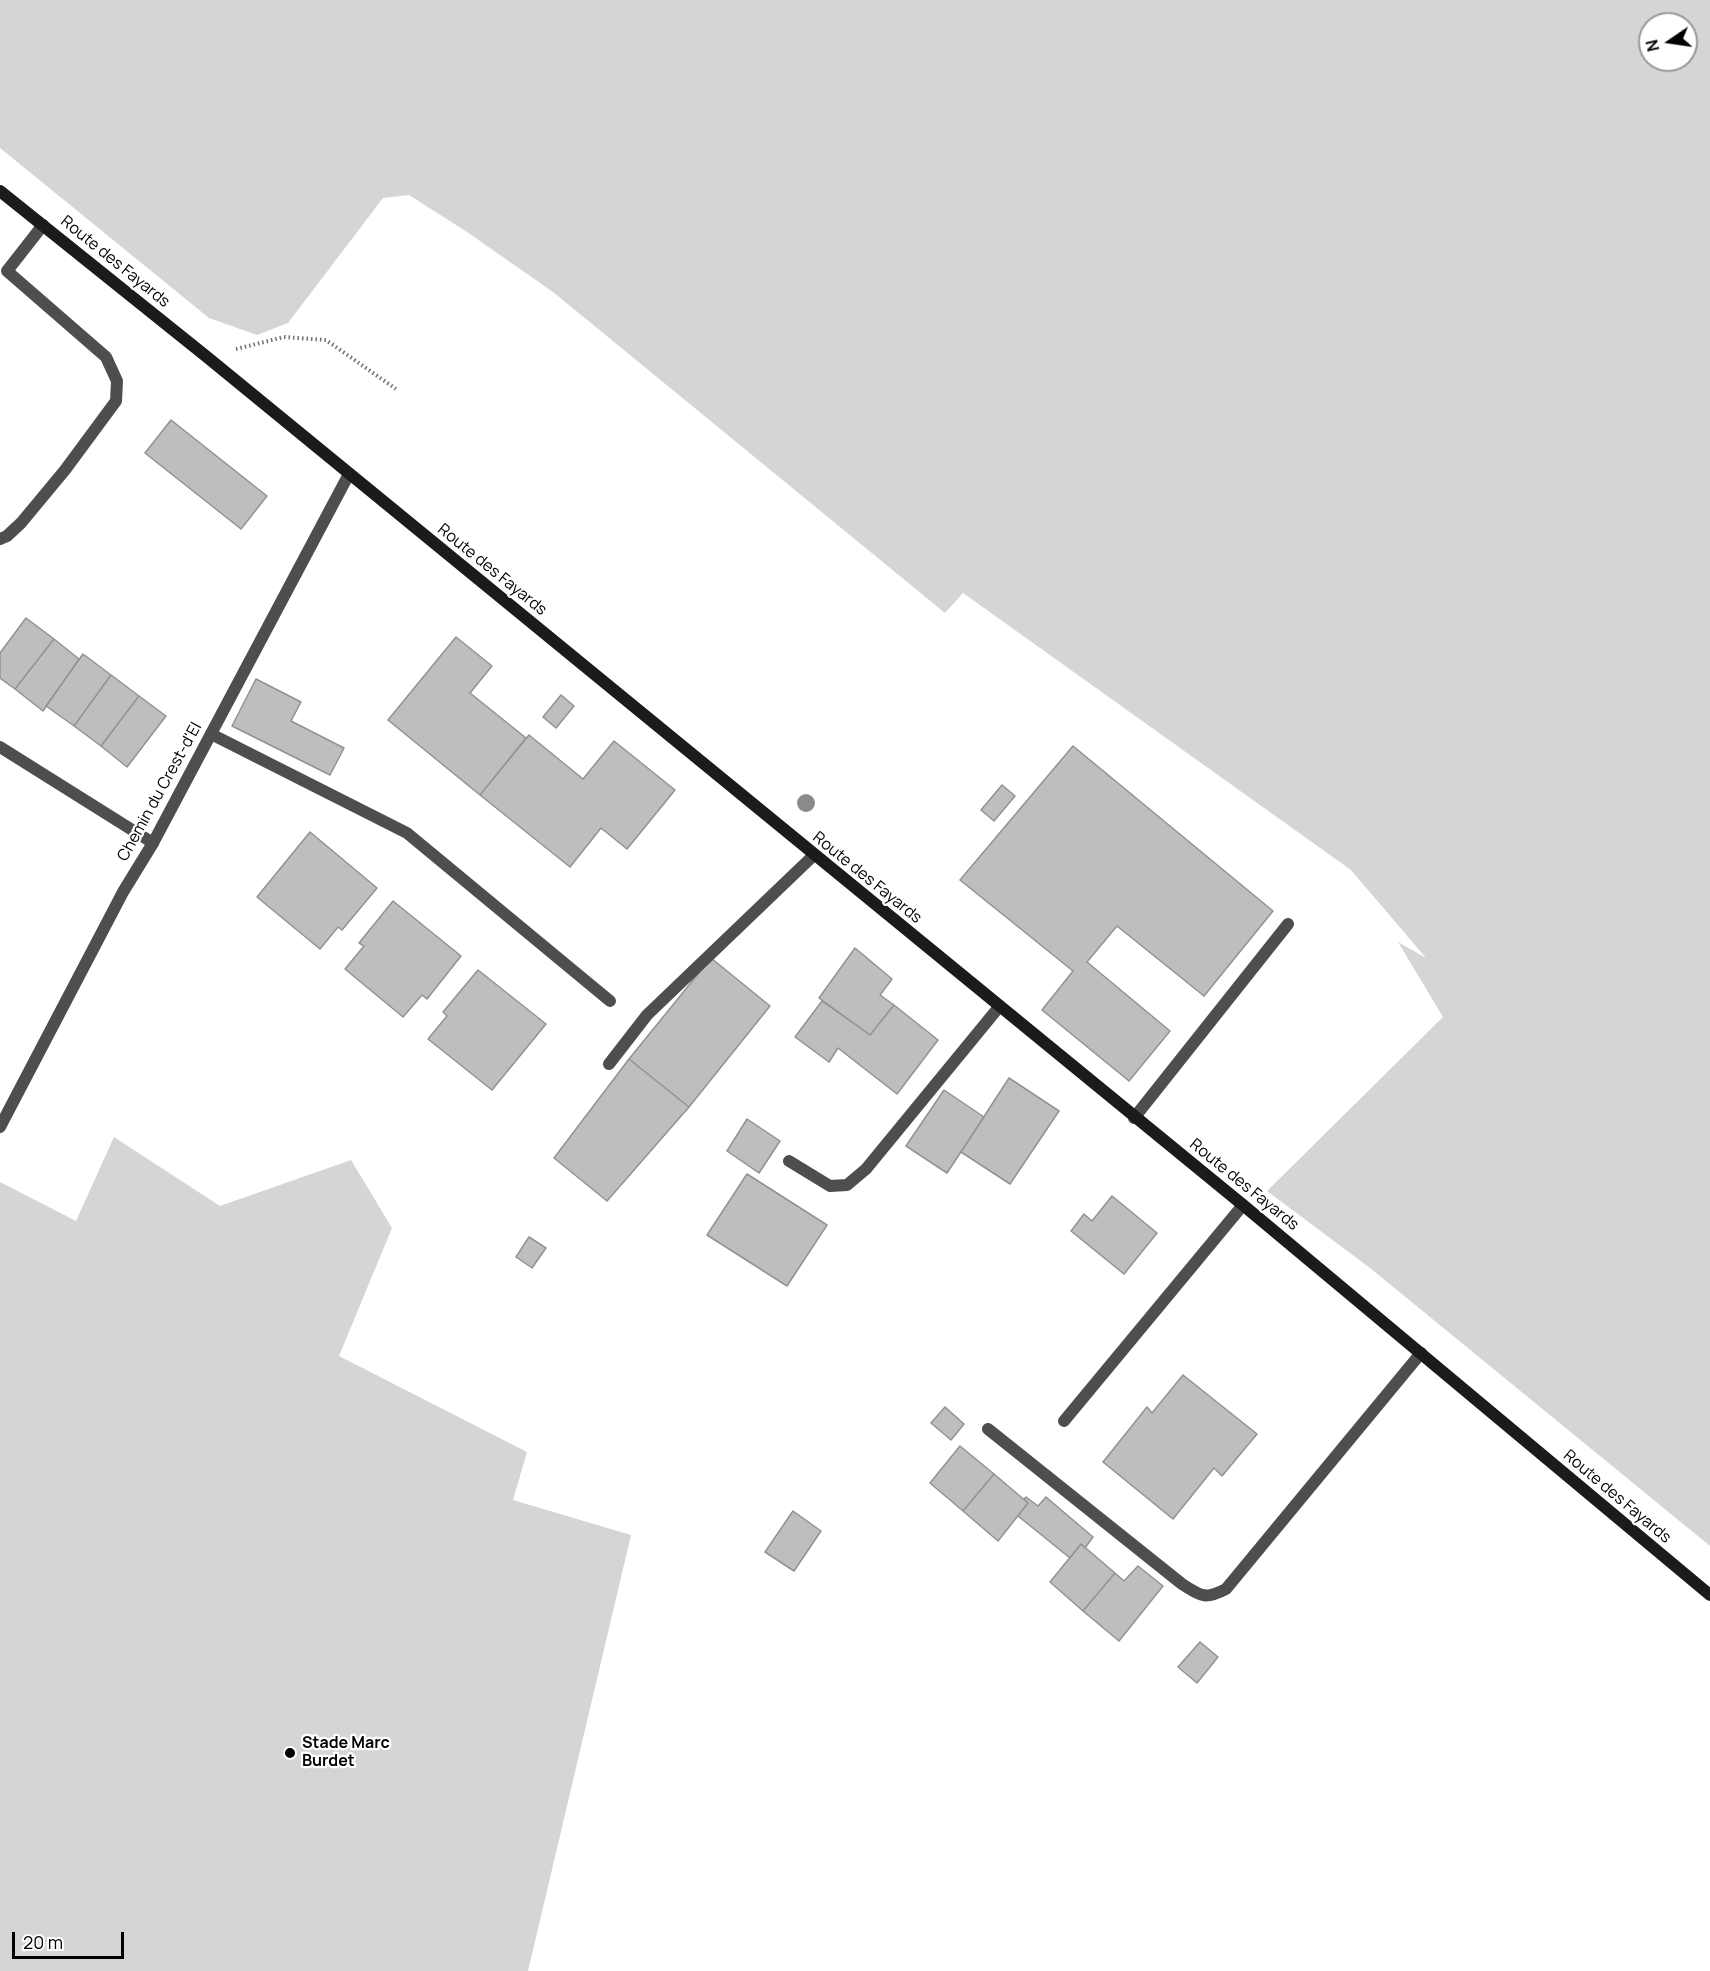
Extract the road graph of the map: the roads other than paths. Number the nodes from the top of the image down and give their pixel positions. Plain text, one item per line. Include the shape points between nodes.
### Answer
1 (0, 190) edge
2 (43, 225) junction
3 (349, 474) junction
4 (0, 539) edge
5 (211, 734) junction
6 (0, 747) edge
7 (153, 843) junction
8 (814, 855) junction
9 (1288, 924) dead end
10 (610, 1001) dead end
11 (999, 1007) junction
12 (609, 1064) dead end
13 (1134, 1118) junction
14 (0, 1127) edge
15 (789, 1161) dead end
16 (1243, 1205) junction
17 (1421, 1353) junction
18 (1064, 1421) dead end
19 (988, 1429) dead end
20 (1710, 1595) edge

1 - 2 main road, Route des Fayards
2 - 3 main road, Route des Fayards
2 - 4 street via 7,271 106,357 117,381 116,401 21,523
3 - 5 street, Chemin du Crest-d'El
3 - 8 main road, Route des Fayards
5 - 7 street, Chemin du Crest-d'El
5 - 10 street via 407,833
6 - 7 street
7 - 14 street, Chemin du Crest-d'El via 123,892
8 - 11 main road, Route des Fayards
8 - 12 street via 647,1015
9 - 13 street
11 - 13 main road, Route des Fayards
11 - 15 street via 866,1169 847,1185 830,1186
13 - 16 main road, Route des Fayards
16 - 17 main road, Route des Fayards
16 - 18 street
17 - 19 street via 1226,1589 1212,1596 1182,1584
17 - 20 main road, Route des Fayards

